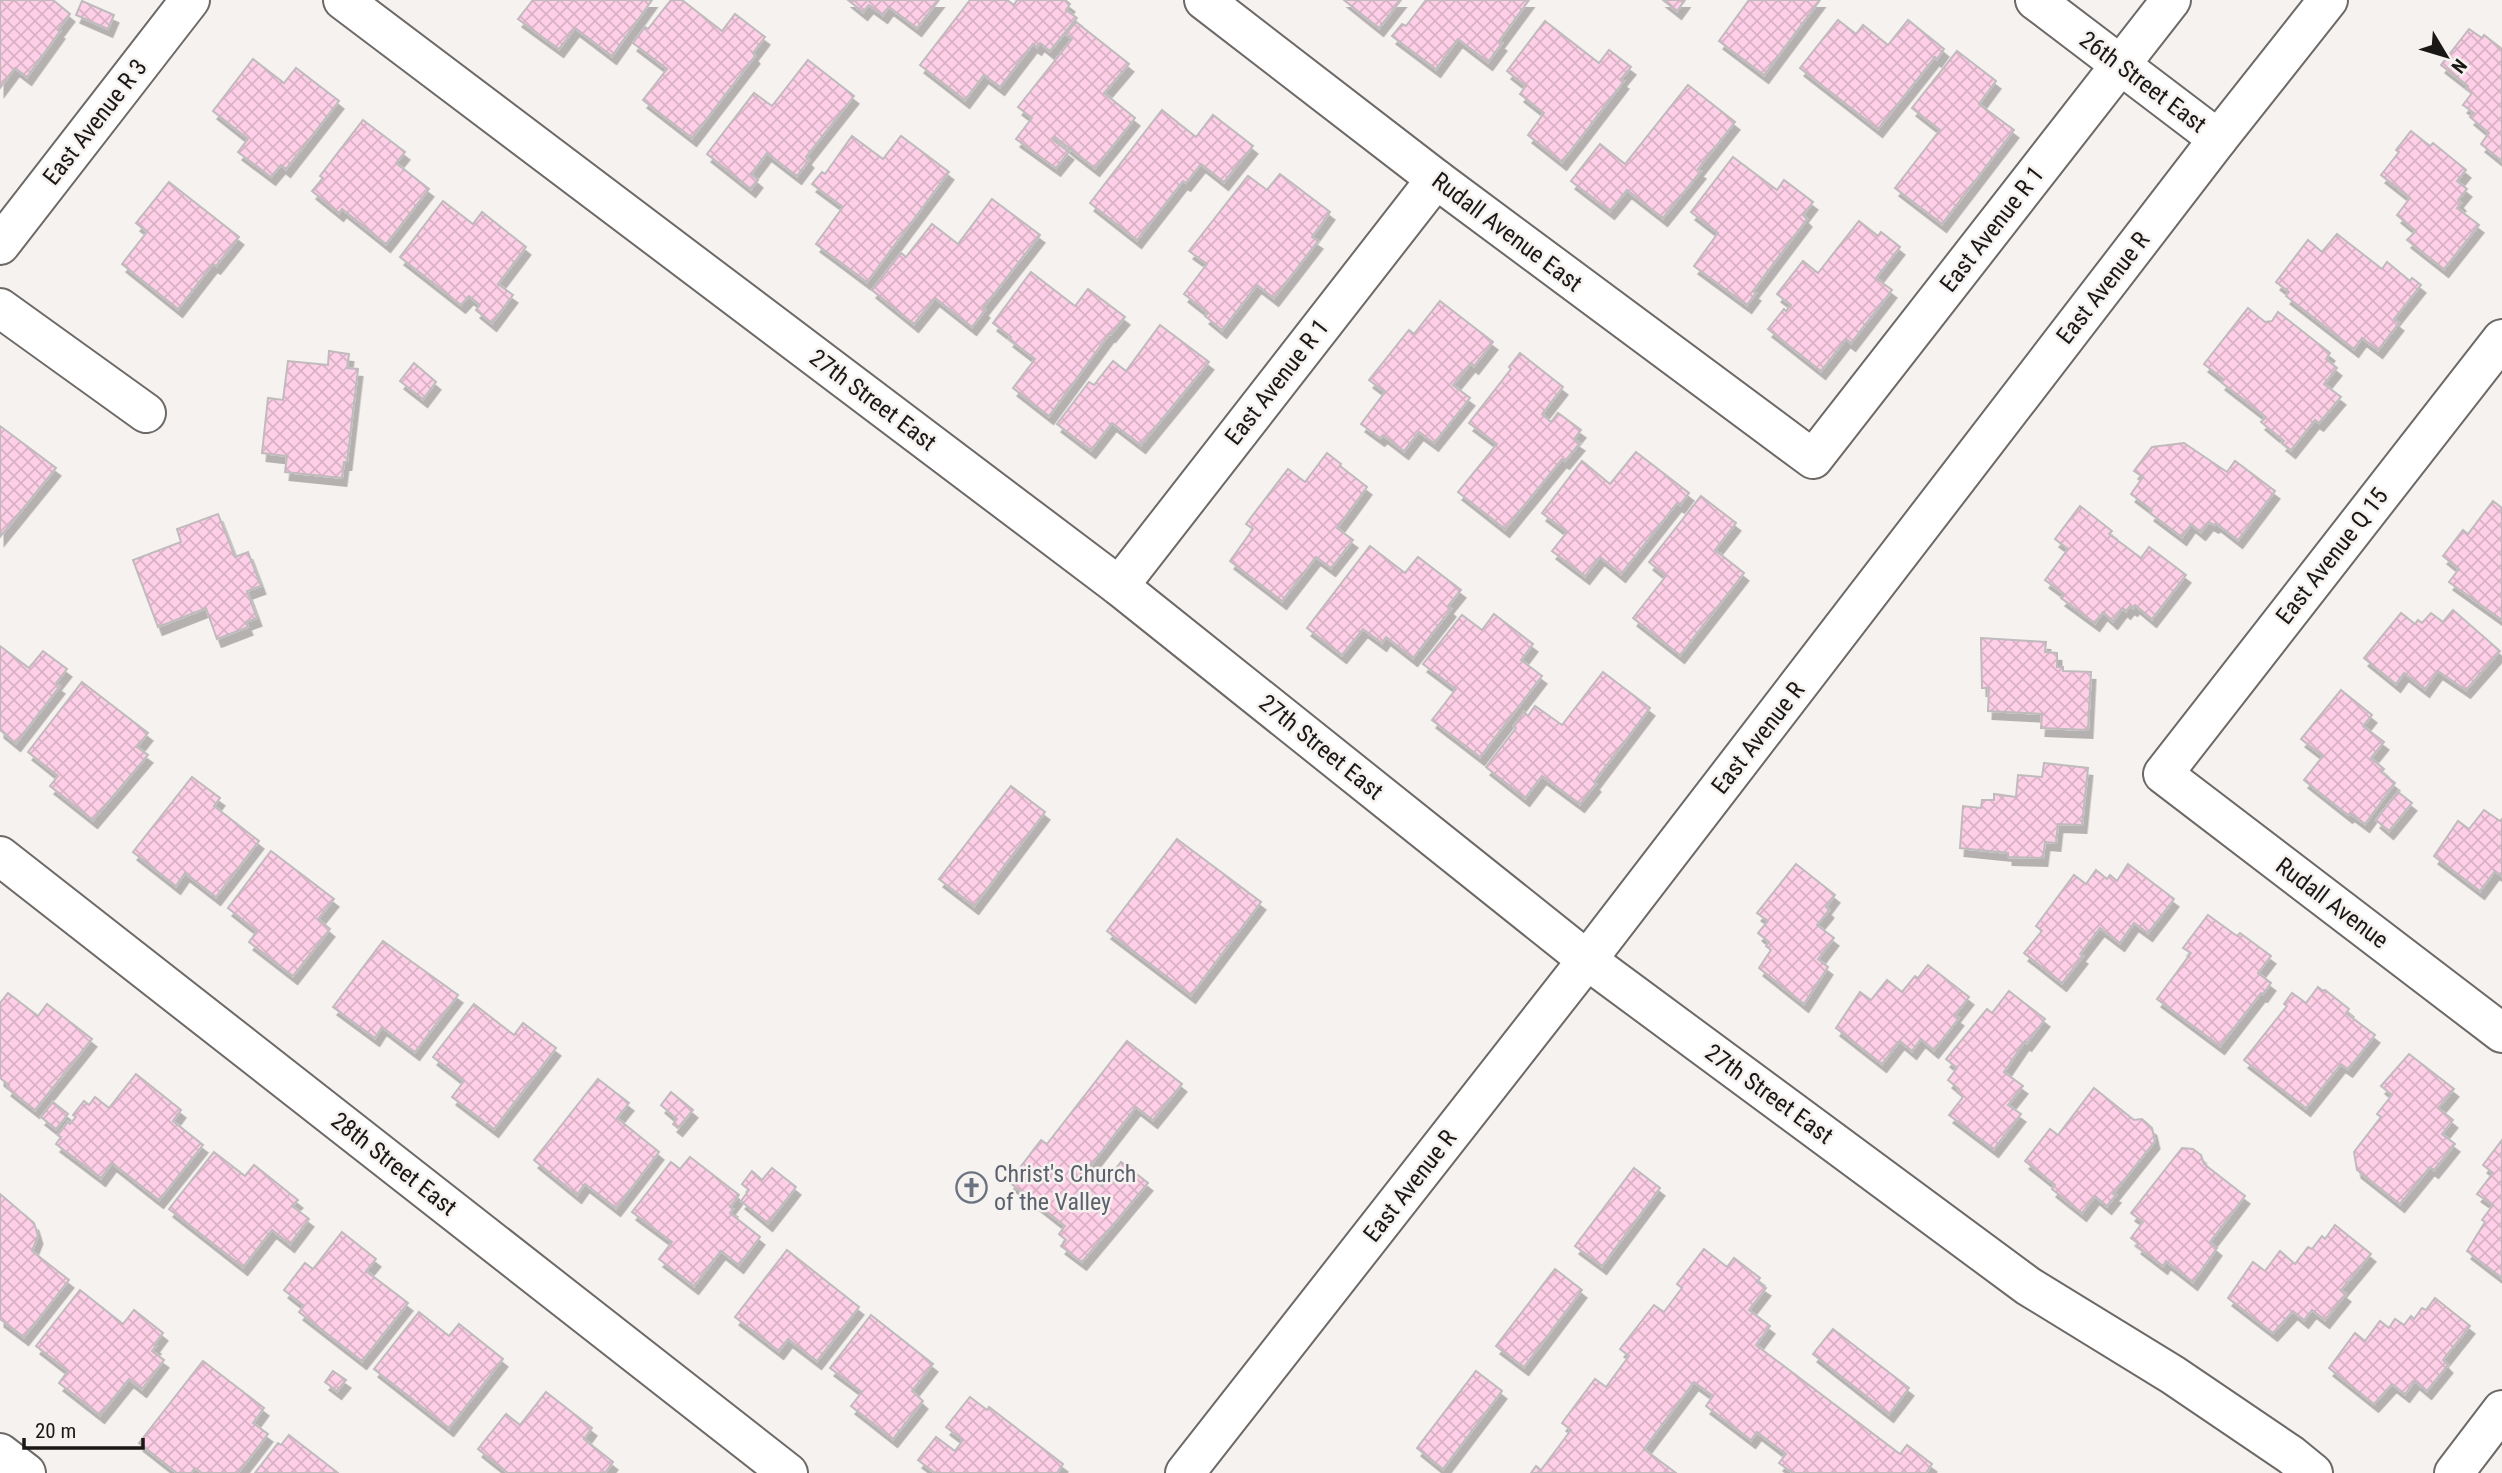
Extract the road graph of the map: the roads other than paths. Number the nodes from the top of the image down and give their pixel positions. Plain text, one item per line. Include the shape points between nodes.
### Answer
1 (190, 0) edge
2 (343, 0) edge
3 (1203, 0) edge
4 (2035, 0) edge
5 (2171, 0) edge
6 (2328, 0) edge
7 (2120, 64) junction
8 (2218, 139) junction
9 (1436, 179) junction
10 (0, 245) edge
11 (0, 307) edge
12 (2502, 339) edge
13 (146, 414) dead end
14 (1813, 459) joint
15 (1119, 586) junction
16 (2163, 774) joint
17 (0, 856) edge
18 (1587, 960) junction
19 (2502, 1033) edge
20 (2502, 1410) edge
21 (0, 1453) edge
22 (26, 1473) edge
23 (788, 1473) edge
24 (1185, 1473) edge
25 (2313, 1473) edge
26 (2454, 1473) edge

1 - 10 street, East Avenue R 3
2 - 15 street, 27th Street East
3 - 9 street, Rudall Avenue East
4 - 7 street, 26th Street East
5 - 7 street, East Avenue R 1
6 - 8 street, East Avenue R
7 - 8 street, 26th Street East
7 - 14 street, East Avenue R 1
8 - 18 street, East Avenue R
9 - 14 street, Rudall Avenue East
9 - 15 street, East Avenue R 1
11 - 13 street
12 - 16 street, East Avenue Q 15
15 - 18 street, 27th Street East
16 - 19 street, Rudall Avenue
17 - 23 street, 28th Street East
18 - 24 street, East Avenue R
18 - 25 street, 27th Street East via 2028,1286 2173,1375
20 - 26 street
21 - 22 street

